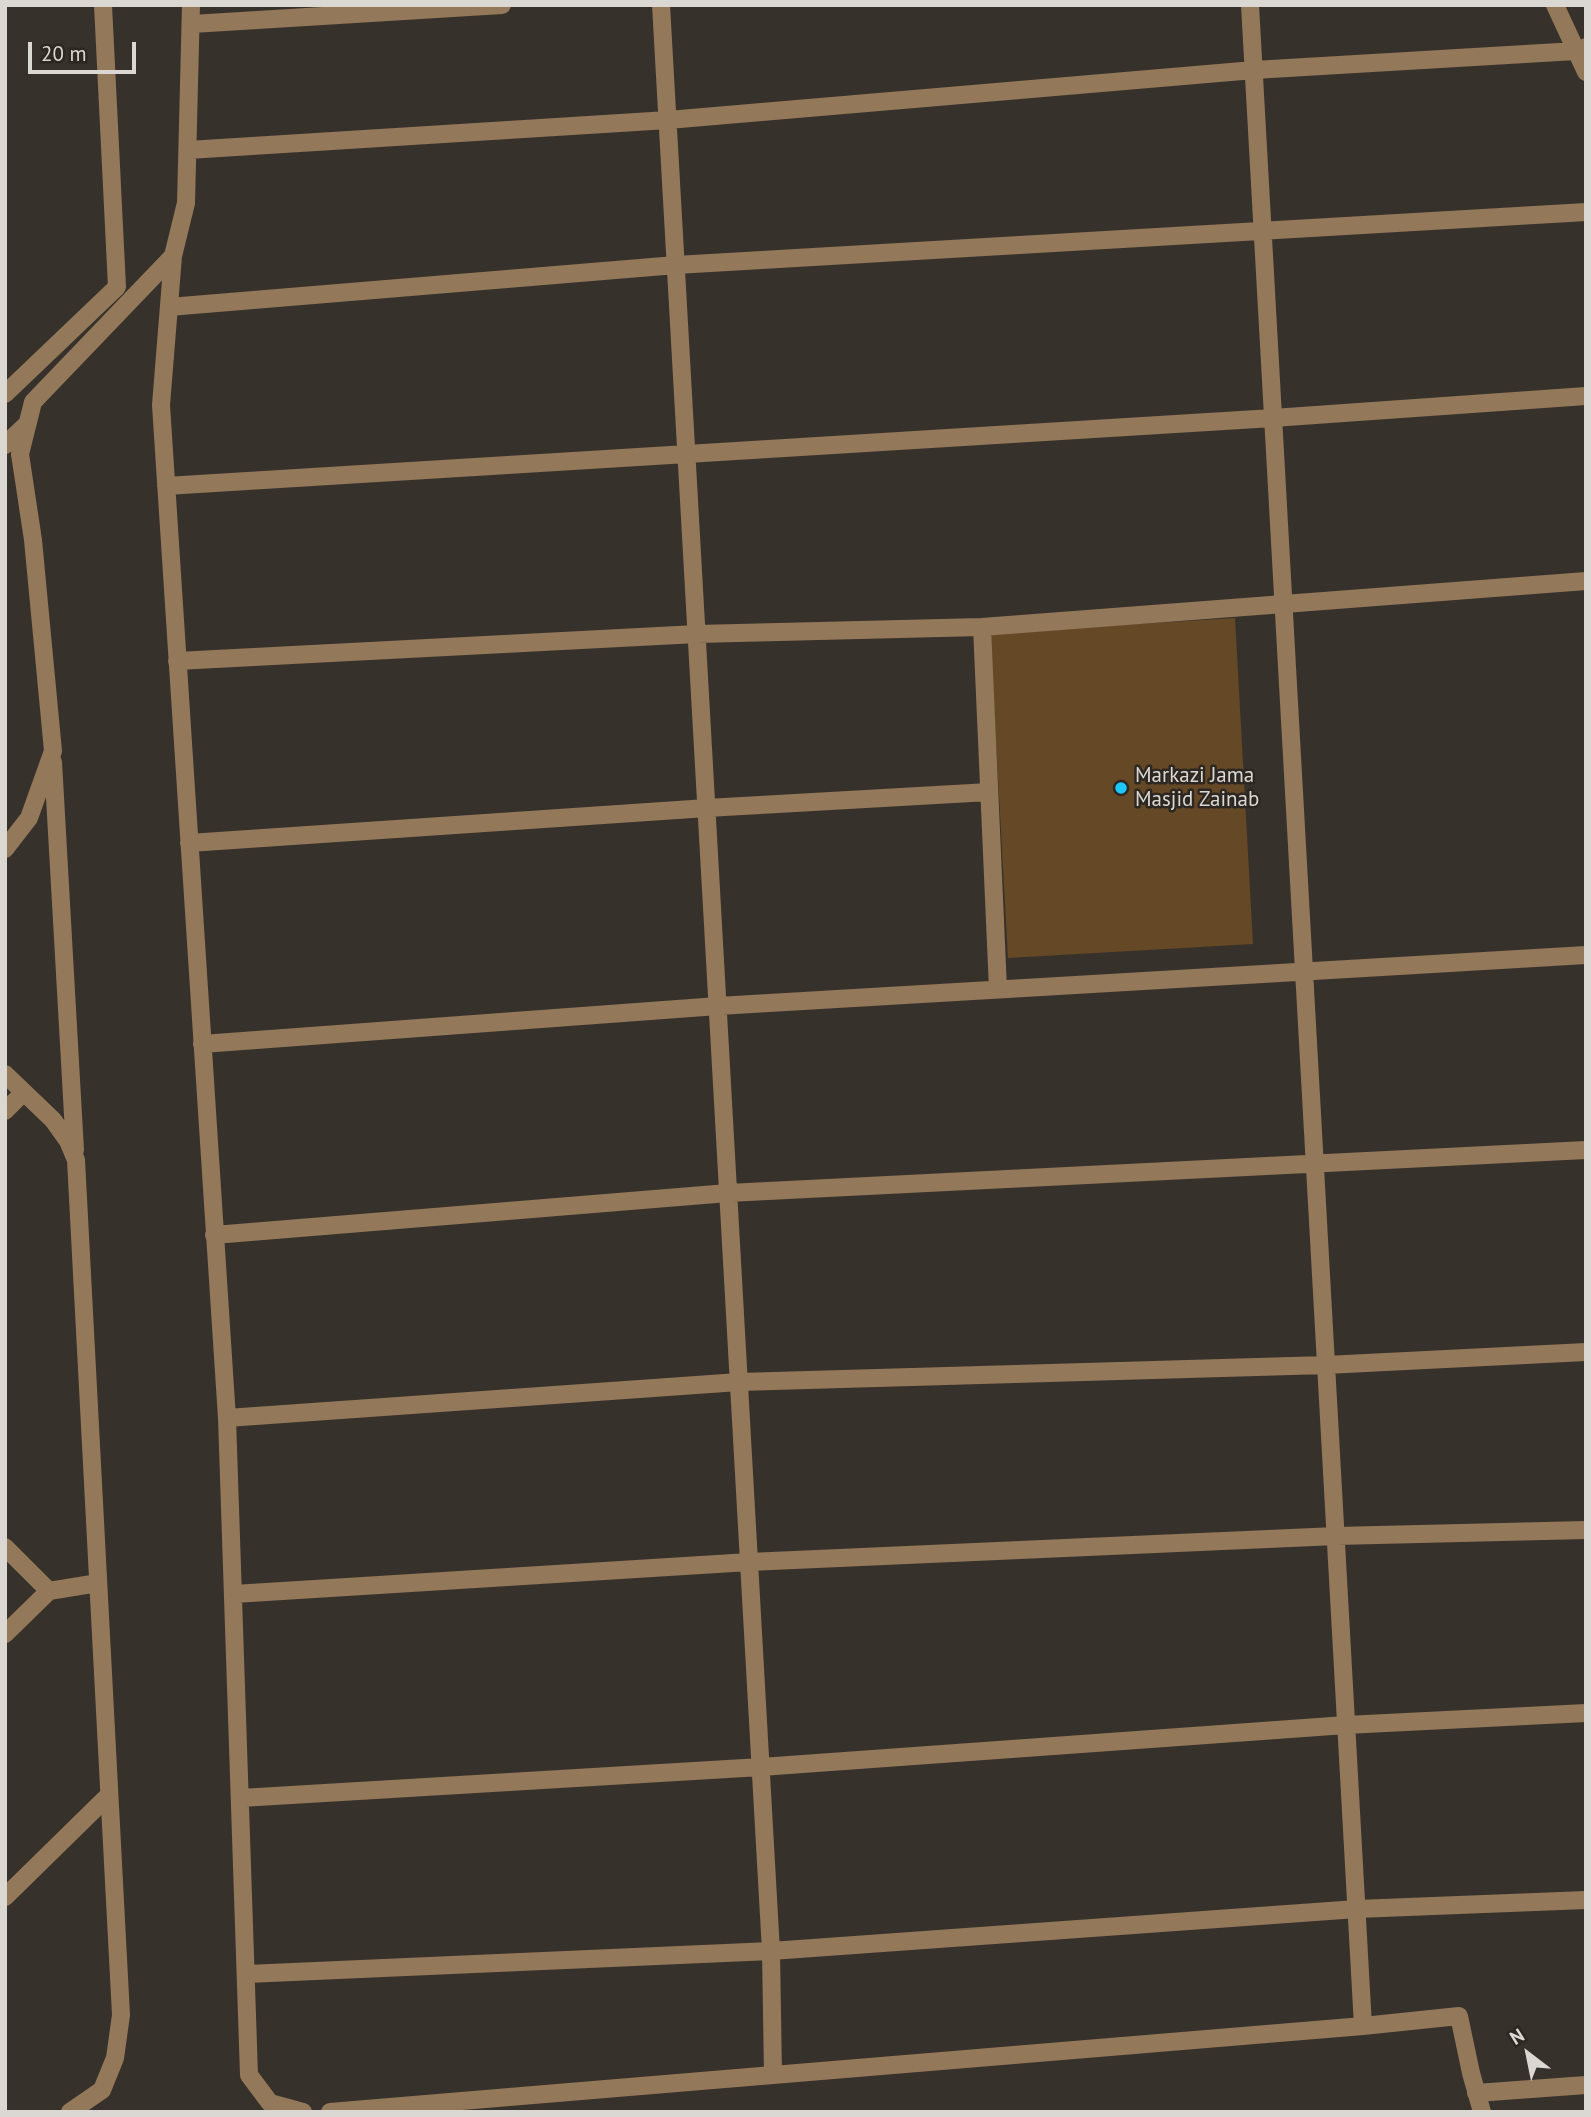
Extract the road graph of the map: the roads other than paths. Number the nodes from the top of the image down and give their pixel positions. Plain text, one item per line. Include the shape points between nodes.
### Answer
1 (103, 5) edge
2 (191, 5) edge
3 (502, 5) edge
4 (661, 5) edge
5 (1250, 5) edge
6 (1555, 5) edge
7 (192, 24) junction
8 (1581, 49) edge
9 (1254, 70) junction
10 (1586, 72) edge
11 (668, 120) junction
12 (188, 150) junction
13 (1586, 212) edge
14 (1263, 231) junction
15 (173, 256) junction
16 (676, 265) junction
17 (169, 307) junction
18 (5, 394) edge
19 (1586, 396) edge
20 (1273, 418) junction
21 (28, 423) junction
22 (5, 445) edge
23 (687, 453) junction
24 (166, 486) junction
25 (1586, 580) edge
26 (1284, 604) junction
27 (982, 627) junction
28 (697, 634) junction
29 (177, 661) junction
30 (53, 751) junction
31 (989, 792) junction
32 (707, 807) junction
33 (189, 843) junction
34 (5, 849) edge
35 (1586, 955) edge
36 (1304, 970) junction
37 (998, 989) junction
38 (718, 1006) junction
39 (202, 1044) junction
40 (5, 1074) edge
41 (24, 1092) junction
42 (5, 1111) edge
43 (1586, 1150) edge
44 (76, 1160) junction
45 (1315, 1163) junction
46 (729, 1193) junction
47 (214, 1235) junction
48 (1586, 1352) edge
49 (1326, 1365) junction
50 (739, 1382) junction
51 (227, 1418) junction
52 (1586, 1530) edge
53 (1336, 1536) junction
54 (5, 1548) edge
55 (749, 1562) junction
56 (98, 1583) junction
57 (49, 1591) junction
58 (233, 1594) junction
59 (5, 1634) edge
60 (1586, 1713) edge
61 (1346, 1725) junction
62 (761, 1767) junction
63 (109, 1796) junction
64 (241, 1798) junction
65 (5, 1897) edge
66 (1586, 1900) edge
67 (1357, 1909) junction
68 (771, 1951) junction
69 (247, 1975) junction
70 (1363, 2026) junction
71 (773, 2075) junction
72 (1586, 2085) edge
73 (1476, 2093) junction
74 (70, 2112) edge
75 (303, 2112) edge
76 (330, 2112) edge
77 (1482, 2112) edge

1 - 18 street via 117,287
2 - 7 street
3 - 7 street
4 - 11 street
5 - 9 street
6 - 8 street
7 - 12 street
8 - 9 street
8 - 10 street
9 - 11 street
9 - 14 street
11 - 12 street
11 - 16 street
12 - 15 street via 187,203
13 - 14 street
14 - 16 street
14 - 20 street
15 - 17 street
15 - 21 street via 33,402
16 - 17 street
16 - 23 street
17 - 24 street via 161,405
19 - 20 street
20 - 23 street
20 - 26 street
21 - 22 street
21 - 30 street via 20,454
23 - 24 street
23 - 28 street
24 - 29 street
25 - 26 street
26 - 27 street
26 - 36 street
27 - 28 street
27 - 31 street
28 - 29 street
28 - 32 street
29 - 33 street
30 - 34 street via 29,818
30 - 44 street
31 - 32 street
31 - 37 street
32 - 33 street
32 - 38 street
33 - 39 street
35 - 36 street
36 - 37 street
36 - 45 street
37 - 38 street
38 - 39 street
38 - 46 street
39 - 47 street
40 - 41 street
41 - 42 street
41 - 44 street via 53,1120
43 - 45 street
44 - 56 street
45 - 46 street
45 - 49 street
46 - 47 street
46 - 50 street
47 - 51 street
48 - 49 street
49 - 50 street
49 - 53 street
50 - 51 street
50 - 55 street
51 - 58 street
52 - 53 street
53 - 55 street
53 - 61 street
54 - 57 street
55 - 58 street
55 - 62 street
56 - 57 street
56 - 63 street
57 - 59 street
58 - 64 street
60 - 61 street
61 - 62 street
61 - 67 street
62 - 64 street
62 - 68 street
63 - 65 street
63 - 74 street via 121,2015 115,2058 102,2090
64 - 69 street
66 - 67 street
67 - 68 street
67 - 70 street
68 - 69 street
68 - 71 street
69 - 75 street via 249,2075 270,2103
70 - 71 street
70 - 73 street via 1459,2016
71 - 76 street
72 - 73 street
73 - 77 street

